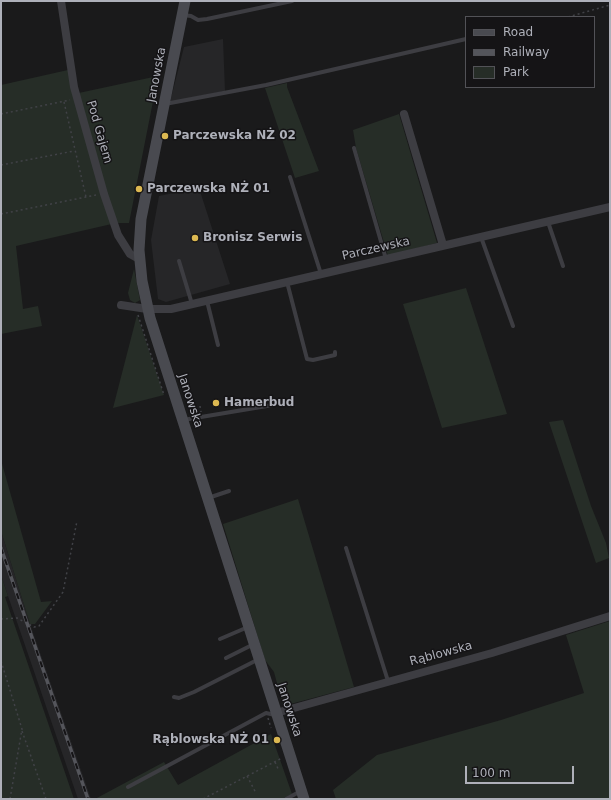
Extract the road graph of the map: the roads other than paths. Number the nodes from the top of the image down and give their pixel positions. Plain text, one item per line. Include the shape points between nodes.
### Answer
1 (61, 1) edge
2 (185, 1) edge
3 (292, 1) edge
4 (182, 15) junction
5 (465, 39) edge
6 (164, 104) junction
7 (404, 114) dead end
8 (354, 148) dead end
9 (290, 177) dead end
10 (610, 207) edge
11 (548, 222) junction
12 (482, 237) junction
13 (443, 245) junction
14 (139, 259) junction
15 (386, 259) junction
16 (179, 261) dead end
17 (563, 266) dead end
18 (321, 274) junction
19 (287, 282) junction
20 (207, 301) junction
21 (192, 304) junction
22 (122, 305) dead end
23 (147, 310) junction
24 (513, 326) dead end
25 (218, 345) dead end
26 (335, 352) dead end
27 (273, 405) dead end
28 (182, 420) junction
29 (229, 491) dead end
30 (207, 498) junction
31 (346, 548) dead end
32 (610, 616) edge
33 (249, 626) junction
34 (220, 639) dead end
35 (254, 644) junction
36 (226, 658) dead end
37 (259, 659) junction
38 (388, 681) junction
39 (174, 697) dead end
40 (277, 714) junction
41 (128, 787) dead end
42 (303, 795) edge
43 (286, 799) edge

1 - 14 street, Pod Gajem via 74,87 104,194 118,235 130,254
2 - 4 street, Janowska
3 - 4 lane via 207,19 198,20
4 - 6 street, Janowska
5 - 6 lane via 266,85
6 - 14 street, Janowska via 142,219
7 - 13 street
8 - 15 lane
9 - 18 lane
10 - 11 street, Parczewska
11 - 12 street, Parczewska
11 - 17 lane
12 - 13 street, Parczewska
12 - 24 lane
13 - 15 street, Parczewska
14 - 23 street, Janowska
15 - 18 street, Parczewska
16 - 21 lane
18 - 19 street, Parczewska
19 - 20 street, Parczewska
19 - 26 lane via 307,359 313,360
20 - 21 street, Parczewska
20 - 25 lane
21 - 23 street, Parczewska via 171,309
22 - 23 street, Parczewska
23 - 28 street, Janowska
27 - 28 lane
28 - 30 street, Janowska
29 - 30 lane
30 - 33 street, Janowska
31 - 38 lane
32 - 38 street, Rąblowska via 492,653
33 - 34 lane
33 - 35 street, Janowska
35 - 36 lane
35 - 37 street, Janowska
37 - 39 lane via 194,692 179,698
37 - 40 street, Janowska
38 - 40 street, Rąblowska
40 - 41 lane via 266,713
40 - 42 street, Janowska
42 - 43 lane

